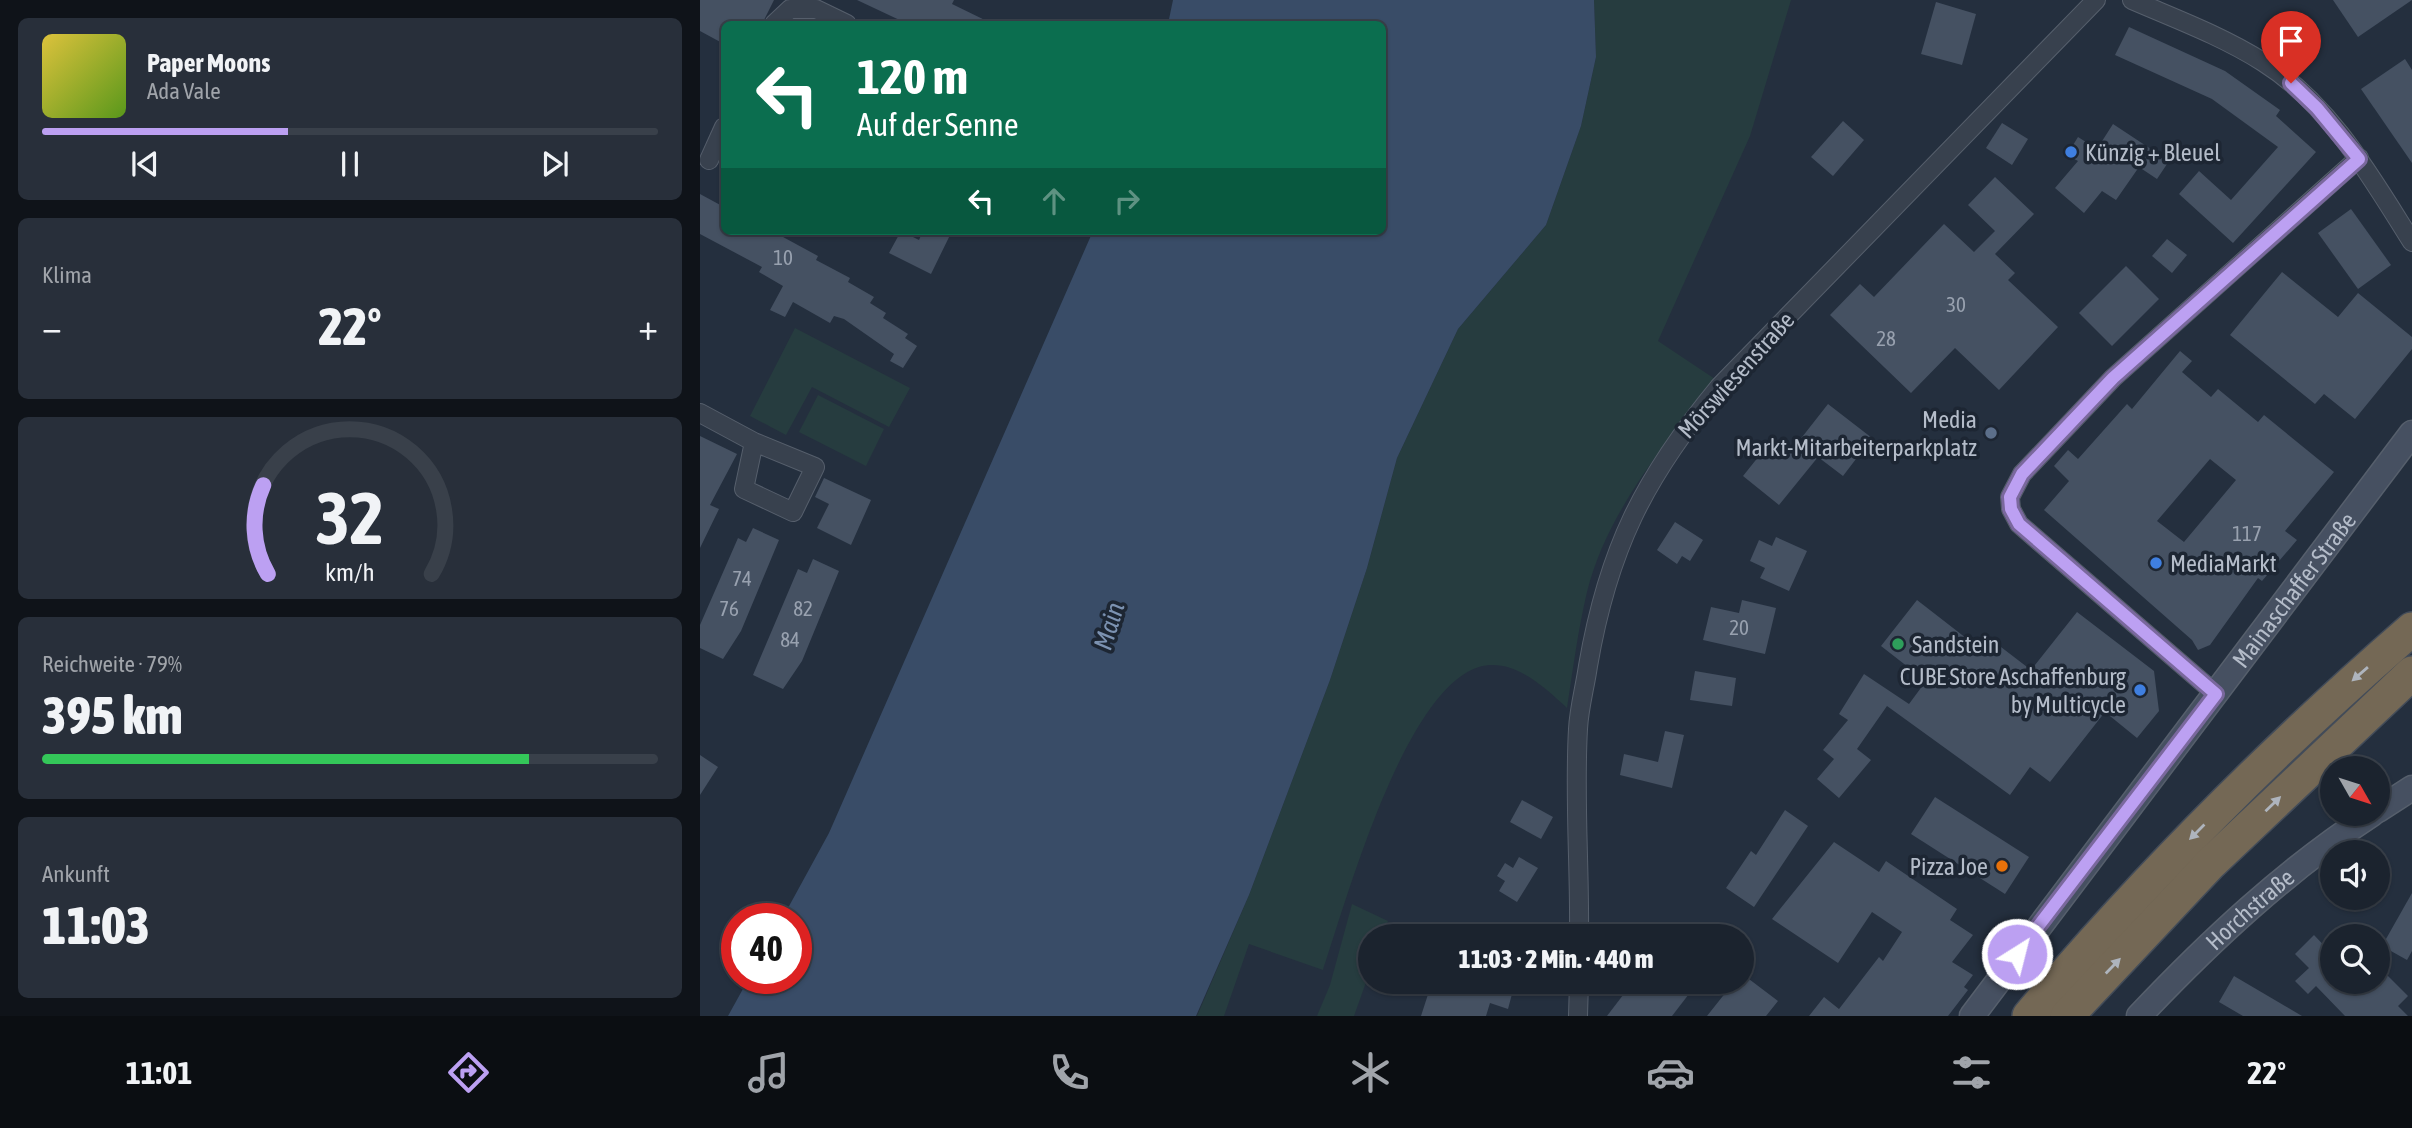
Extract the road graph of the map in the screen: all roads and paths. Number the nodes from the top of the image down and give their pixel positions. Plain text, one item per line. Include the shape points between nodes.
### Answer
1 (2096, 0) edge
2 (2132, 0) edge
3 (777, 21) edge
4 (841, 21) edge
5 (721, 135) edge
6 (2359, 159) junction
7 (711, 161) edge
8 (2412, 243) edge
9 (700, 414) edge
10 (2409, 440) edge
11 (754, 442) dead end
12 (2412, 629) edge
13 (2412, 673) edge
14 (2216, 694) junction
15 (2412, 788) edge
16 (2390, 802) edge
17 (2353, 826) edge
18 (1579, 924) edge
19 (1579, 994) edge
20 (1578, 1016) edge
21 (1972, 1016) edge
22 (2029, 1016) edge
23 (2067, 1016) edge
24 (2139, 1016) edge

1 - 18 street, Mörswiesenstraße via 1728,377 1654,475 1614,558 1595,623 1578,728
2 - 6 street via 2236,45 2265,63 2317,108
3 - 4 street via 790,9 816,9
5 - 7 street
6 - 8 street
6 - 14 street via 2113,378 2022,474 2010,497 2019,524
9 - 11 street
10 - 14 street, Mainaschaffer Straße
12 -> 22 highway via 2312,716 2174,855
23 -> 13 highway via 2210,864
14 - 21 street, Mainaschaffer Straße
15 - 16 street
17 - 24 street, Horchstraße via 2274,886
19 - 20 street

